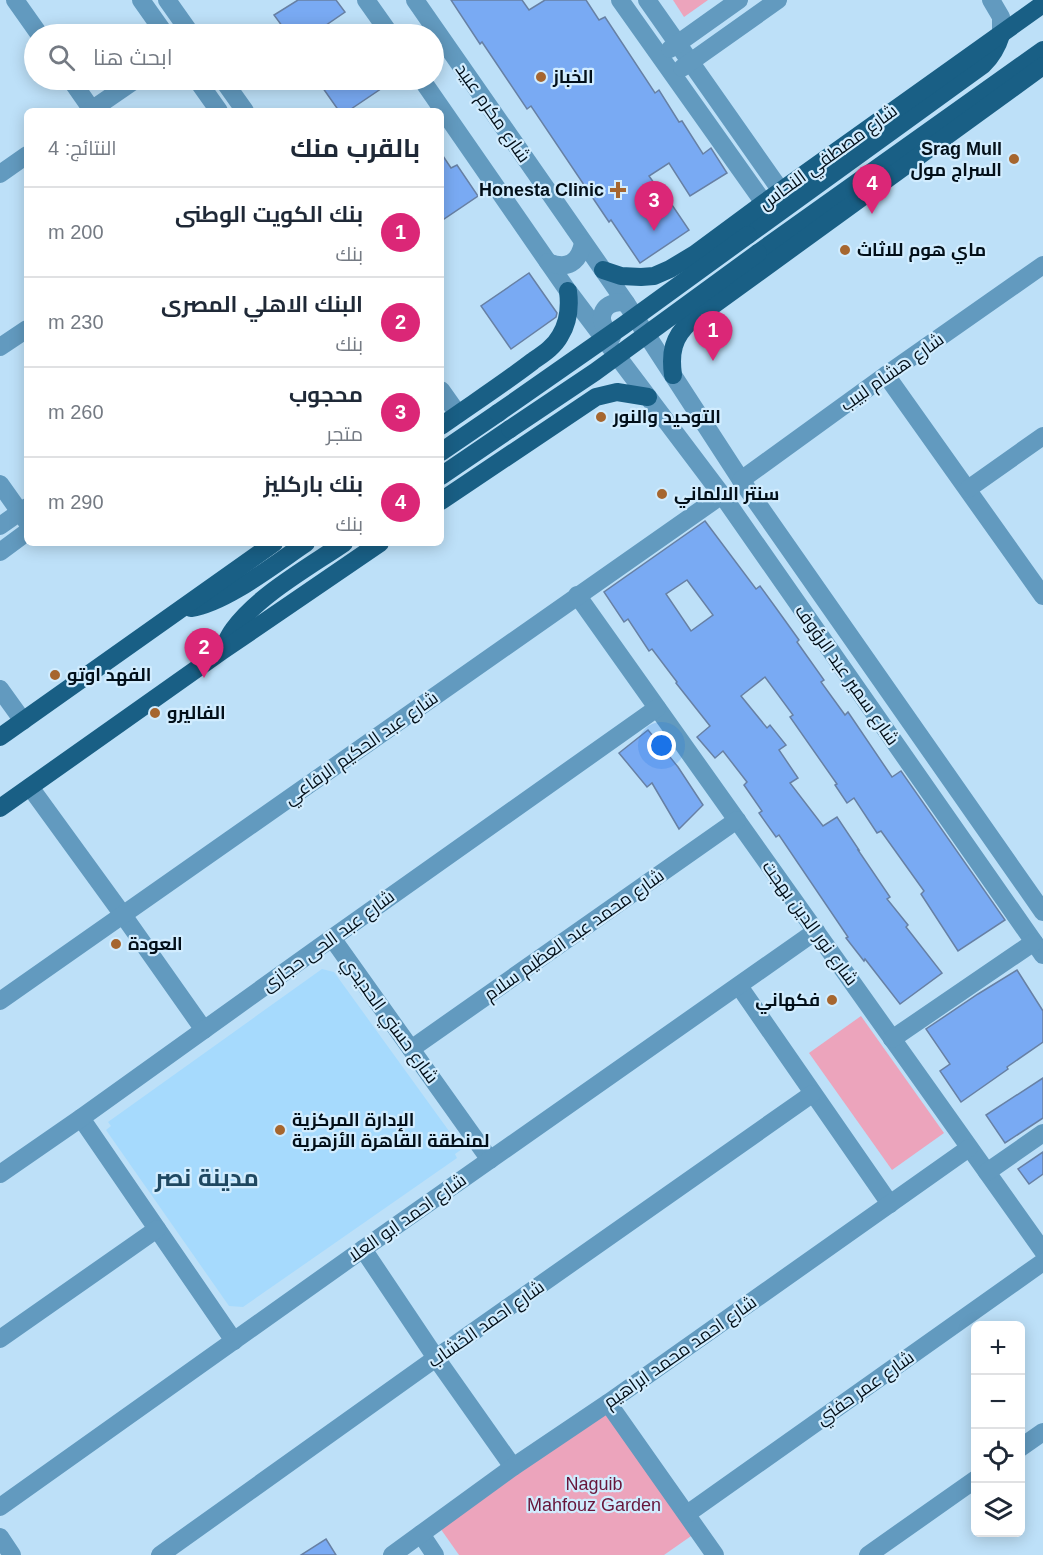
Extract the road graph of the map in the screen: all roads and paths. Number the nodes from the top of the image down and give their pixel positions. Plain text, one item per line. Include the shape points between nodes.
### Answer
1 (15, 0) edge
2 (141, 0) edge
3 (166, 0) edge
4 (366, 0) edge
5 (415, 0) edge
6 (620, 0) edge
7 (647, 0) edge
8 (739, 0) edge
9 (771, 2) edge
10 (998, 2) edge
11 (1038, 3) edge
12 (32, 24) edge
13 (158, 24) edge
14 (184, 24) edge
15 (383, 24) edge
16 (432, 24) edge
17 (1001, 33) junction
18 (444, 42) edge
19 (678, 44) junction
20 (1043, 50) edge
21 (660, 56) junction
22 (690, 62) junction
23 (1043, 66) edge
24 (673, 75) junction
25 (78, 90) edge
26 (120, 90) edge
27 (204, 90) edge
28 (230, 90) edge
29 (429, 90) edge
30 (90, 108) edge
31 (94, 108) edge
32 (217, 108) edge
33 (243, 108) edge
34 (441, 108) edge
35 (444, 112) edge
36 (24, 157) edge
37 (0, 174) edge
38 (780, 191) junction
39 (764, 203) junction
40 (583, 243) junction
41 (696, 254) junction
42 (548, 262) junction
43 (1043, 265) edge
44 (603, 270) junction
45 (568, 291) junction
46 (722, 299) junction
47 (626, 303) junction
48 (24, 331) edge
49 (0, 347) edge
50 (612, 351) junction
51 (517, 374) junction
52 (673, 375) junction
53 (886, 375) junction
54 (444, 394) edge
55 (648, 397) junction
56 (458, 414) junction
57 (444, 424) edge
58 (554, 424) junction
59 (1043, 436) edge
60 (444, 450) edge
61 (444, 475) edge
62 (741, 480) junction
63 (0, 484) edge
64 (968, 489) junction
65 (722, 495) junction
66 (444, 499) edge
67 (24, 513) edge
68 (24, 514) edge
69 (0, 526) edge
70 (24, 534) edge
71 (270, 546) edge
72 (301, 546) edge
73 (340, 546) edge
74 (376, 546) edge
75 (0, 552) edge
76 (577, 595) junction
77 (1043, 596) edge
78 (179, 610) junction
79 (222, 651) junction
80 (0, 690) edge
81 (657, 708) junction
82 (23, 721) junction
83 (0, 737) edge
84 (30, 787) junction
85 (0, 808) edge
86 (736, 820) junction
87 (1043, 912) edge
88 (123, 915) junction
89 (816, 931) junction
90 (332, 938) junction
91 (1039, 949) edge
92 (739, 986) junction
93 (0, 1001) edge
94 (204, 1030) junction
95 (892, 1039) junction
96 (411, 1049) junction
97 (812, 1094) junction
98 (81, 1118) junction
99 (1043, 1133) edge
100 (969, 1148) junction
101 (490, 1160) junction
102 (987, 1172) junction
103 (0, 1174) edge
104 (890, 1204) junction
105 (157, 1229) junction
106 (363, 1249) junction
107 (1043, 1251) edge
108 (1043, 1262) edge
109 (0, 1339) edge
110 (234, 1341) junction
111 (436, 1358) junction
112 (608, 1403) junction
113 (1043, 1432) edge
114 (1025, 1445) edge
115 (513, 1467) junction
116 (971, 1482) edge
117 (0, 1507) edge
118 (687, 1514) junction
119 (421, 1534) junction
120 (0, 1538) edge
121 (12, 1555) edge
122 (160, 1555) edge
123 (392, 1555) edge
124 (435, 1555) edge
125 (716, 1555) edge
126 (867, 1555) edge

1 - 12 street
2 - 13 street
3 - 14 street
4 - 15 street
5 - 16 street, شارع مكرم عبيد
6 - 21 street
7 - 19 street
8 - 19 street
9 - 22 street
10 - 17 street
11 - 17 main road, شارع مصطفي النحاس
17 - 38 main road, شارع مصطفي النحاس
17 - 60 main road, bridge via 993,55 983,65 624,326
18 - 40 street, شارع مكرم عبيد
19 - 21 street
19 - 22 street
20 - 61 main road, bridge via 595,372
21 - 24 street
22 - 24 street
22 - 38 street
23 - 46 main road
24 - 39 street
25 - 30 street
26 - 31 street
27 - 32 street
28 - 33 street
29 - 34 street
35 - 42 street
36 - 37 street
38 - 39 main road, شارع مصطفي النحاس
39 - 41 main road, شارع مصطفي النحاس
40 - 42 street via 575,261 557,266
40 - 44 street, شارع مكرم عبيد
41 - 44 main road, شارع مصطفي النحاس via 654,276 631,277
41 - 46 main road via 693,267 699,286
42 - 45 street
43 - 53 street, شارع هشام لبيب
44 - 47 street, شارع مكرم عبيد
45 - 50 street
45 - 51 main road via 567,320 560,337
46 - 52 main road via 678,336 672,353
47 - 50 street via 615,302 603,312 603,323 614,342
47 - 52 street, شارع مكرم عبيد
48 - 49 street
50 - 55 street
51 - 56 main road
51 - 58 main road via 534,376 548,386 555,403
52 - 62 street, شارع سمير عبد الرؤوف
53 - 62 street, شارع هشام لبيب
53 - 64 street
54 - 56 street
55 - 58 main road via 606,394
55 - 65 street, شارع سمير عبد الرؤوف
56 - 57 main road
58 - 66 main road
59 - 64 street
62 - 87 street, شارع سمير عبد الرؤوف
63 - 67 street
64 - 77 street
65 - 76 street, شارع عبد الحكيم الرفاعي
65 - 91 street, شارع سمير عبد الرؤوف
68 - 69 street
70 - 75 street
71 - 78 main road
72 - 78 main road via 229,594 200,607
73 - 79 main road via 257,604 231,631
74 - 79 main road
76 - 81 street, شارع نور الدين بهجت
76 - 88 street, شارع عبد الحكيم الرفاعي
78 - 82 main road
79 - 84 main road
80 - 82 street
81 - 86 street, شارع نور الدين بهجت
81 - 90 street, شارع عبد الحى حجازى
82 - 83 main road
84 - 85 main road
84 - 88 street
86 - 89 street, شارع نور الدين بهجت
86 - 96 street, شارع محمد عبد العظيم سلام
88 - 93 street, شارع عبد الحكيم الرفاعي
88 - 94 street
89 - 92 street, شارع احمد ابو العلا
89 - 95 street, شارع نور الدين بهجت
90 - 94 street, شارع عبد الحى حجازى
90 - 96 street, شارع حسني الحديدي
91 - 95 street
92 - 97 street
92 - 101 street, شارع احمد ابو العلا
94 - 98 street, شارع عبد الحى حجازى
95 - 100 street, شارع نور الدين بهجت
96 - 101 street, شارع حسني الحديدي
97 - 104 street
97 - 111 street, شارع احمد الخشاب
98 - 103 street, شارع عبد الحى حجازى
98 - 105 street
99 - 102 street
100 - 102 street, شارع نور الدين بهجت
100 - 104 street, شارع احمد محمد ابراهيم
101 - 106 street, شارع احمد ابو العلا
102 - 107 street, شارع نور الدين بهجت
104 - 112 street, شارع احمد محمد ابراهيم
105 - 109 street
105 - 110 street
106 - 110 street, شارع احمد ابو العلا
106 - 111 street
108 - 118 street, شارع عمر حفني
110 - 117 street, شارع احمد ابو العلا
111 - 115 street
111 - 122 street, شارع احمد الخشاب
112 - 115 street, شارع احمد محمد ابراهيم
112 - 118 street
113 - 114 street
115 - 119 street, شارع احمد محمد ابراهيم
116 - 126 street
118 - 125 street
119 - 123 street, شارع احمد محمد ابراهيم
119 - 124 street
120 - 121 street

